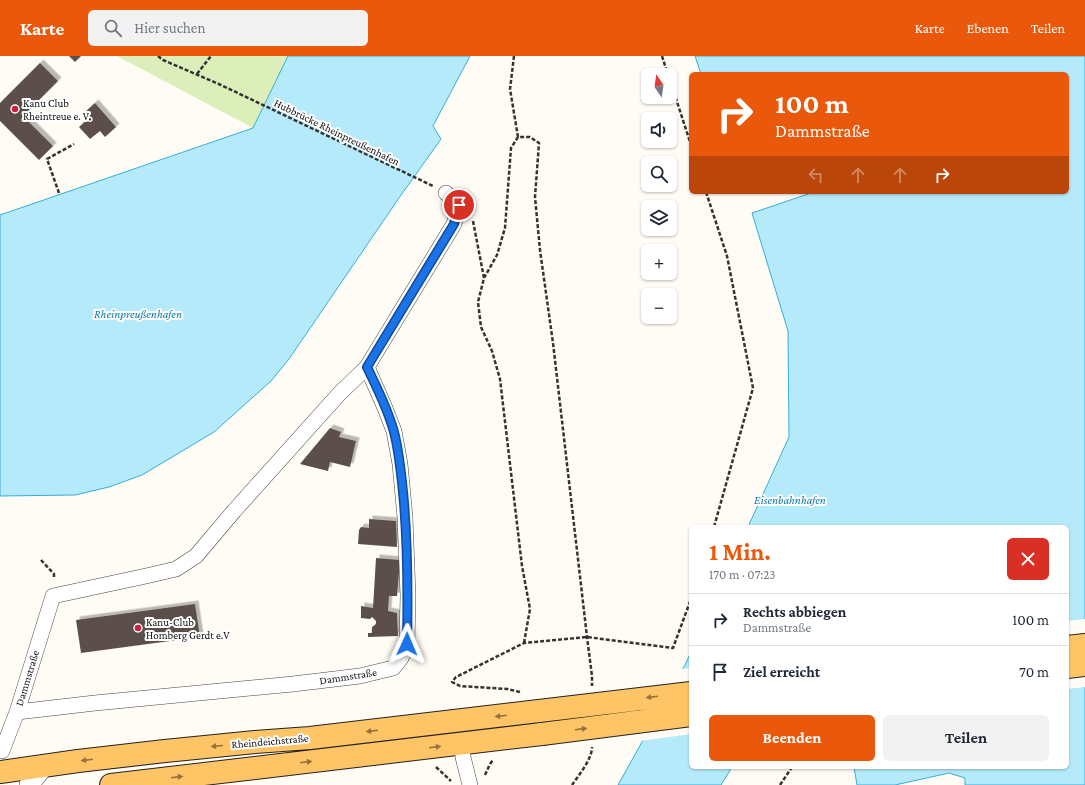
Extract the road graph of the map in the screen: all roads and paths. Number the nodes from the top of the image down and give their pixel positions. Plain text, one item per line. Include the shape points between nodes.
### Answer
1 (158, 56) edge
2 (211, 56) edge
3 (514, 56) edge
4 (662, 56) edge
5 (666, 68) edge
6 (197, 74) junction
7 (677, 102) edge
8 (518, 136) junction
9 (689, 139) edge
10 (74, 144) dead end
11 (58, 193) dead end
12 (446, 193) joint
13 (707, 194) edge
14 (459, 205) junction
15 (484, 278) junction
16 (367, 367) junction
17 (715, 525) edge
18 (40, 560) dead end
19 (53, 596) junction
20 (689, 604) edge
21 (587, 637) junction
22 (524, 643) junction
23 (1085, 645) edge
24 (1069, 647) edge
25 (1085, 665) edge
26 (1069, 667) edge
27 (592, 676) dead end
28 (521, 692) dead end
29 (689, 693) edge
30 (17, 712) junction
31 (689, 715) edge
32 (462, 744) junction
33 (592, 752) dead end
34 (494, 758) dead end
35 (1, 761) edge
36 (432, 764) dead end
37 (791, 769) edge
38 (46, 775) edge
39 (477, 782) edge
40 (454, 784) dead end
41 (29, 785) edge
42 (110, 785) edge
43 (572, 785) edge
44 (780, 785) edge

1 - 6 path, Hubbrücke Rheinpreußenhafen
2 - 6 path
3 - 8 path via 510,89
4 - 5 path
6 - 12 path, Hubbrücke Rheinpreußenhafen
7 - 9 path
8 - 15 path via 511,148 505,228 497,255
8 - 21 path via 539,143 535,197 540,250
10 - 11 path via 47,159
12 - 14 street
13 - 17 path via 727,256 753,388
14 - 15 path via 473,221
14 - 16 street via 454,224
15 - 22 path via 478,302 481,327 492,351 500,379 522,566 530,609
16 - 19 street via 339,394 196,556 176,569
16 - 30 street, Dammstraße via 394,431 405,517 407,644 393,668 360,676
18 - 19 path via 54,574
19 - 30 street, Dammstraße
20 - 21 path via 673,648
21 - 22 path
21 - 27 path
22 - 28 path via 456,677 452,682 460,686
23 - 24 main road
25 - 26 main road
29 -> 38 main road, Rheindeichstraße, bridge via 310,738 165,751
30 - 35 street, Dammstraße
32 -> 31 main road, bridge
32 - 39 street via 463,758
42 -> 32 main road
33 - 43 path
34 - 39 path
35 - 38 main road, Rheindeichstraße
36 - 40 path
37 - 44 path
38 - 41 street

